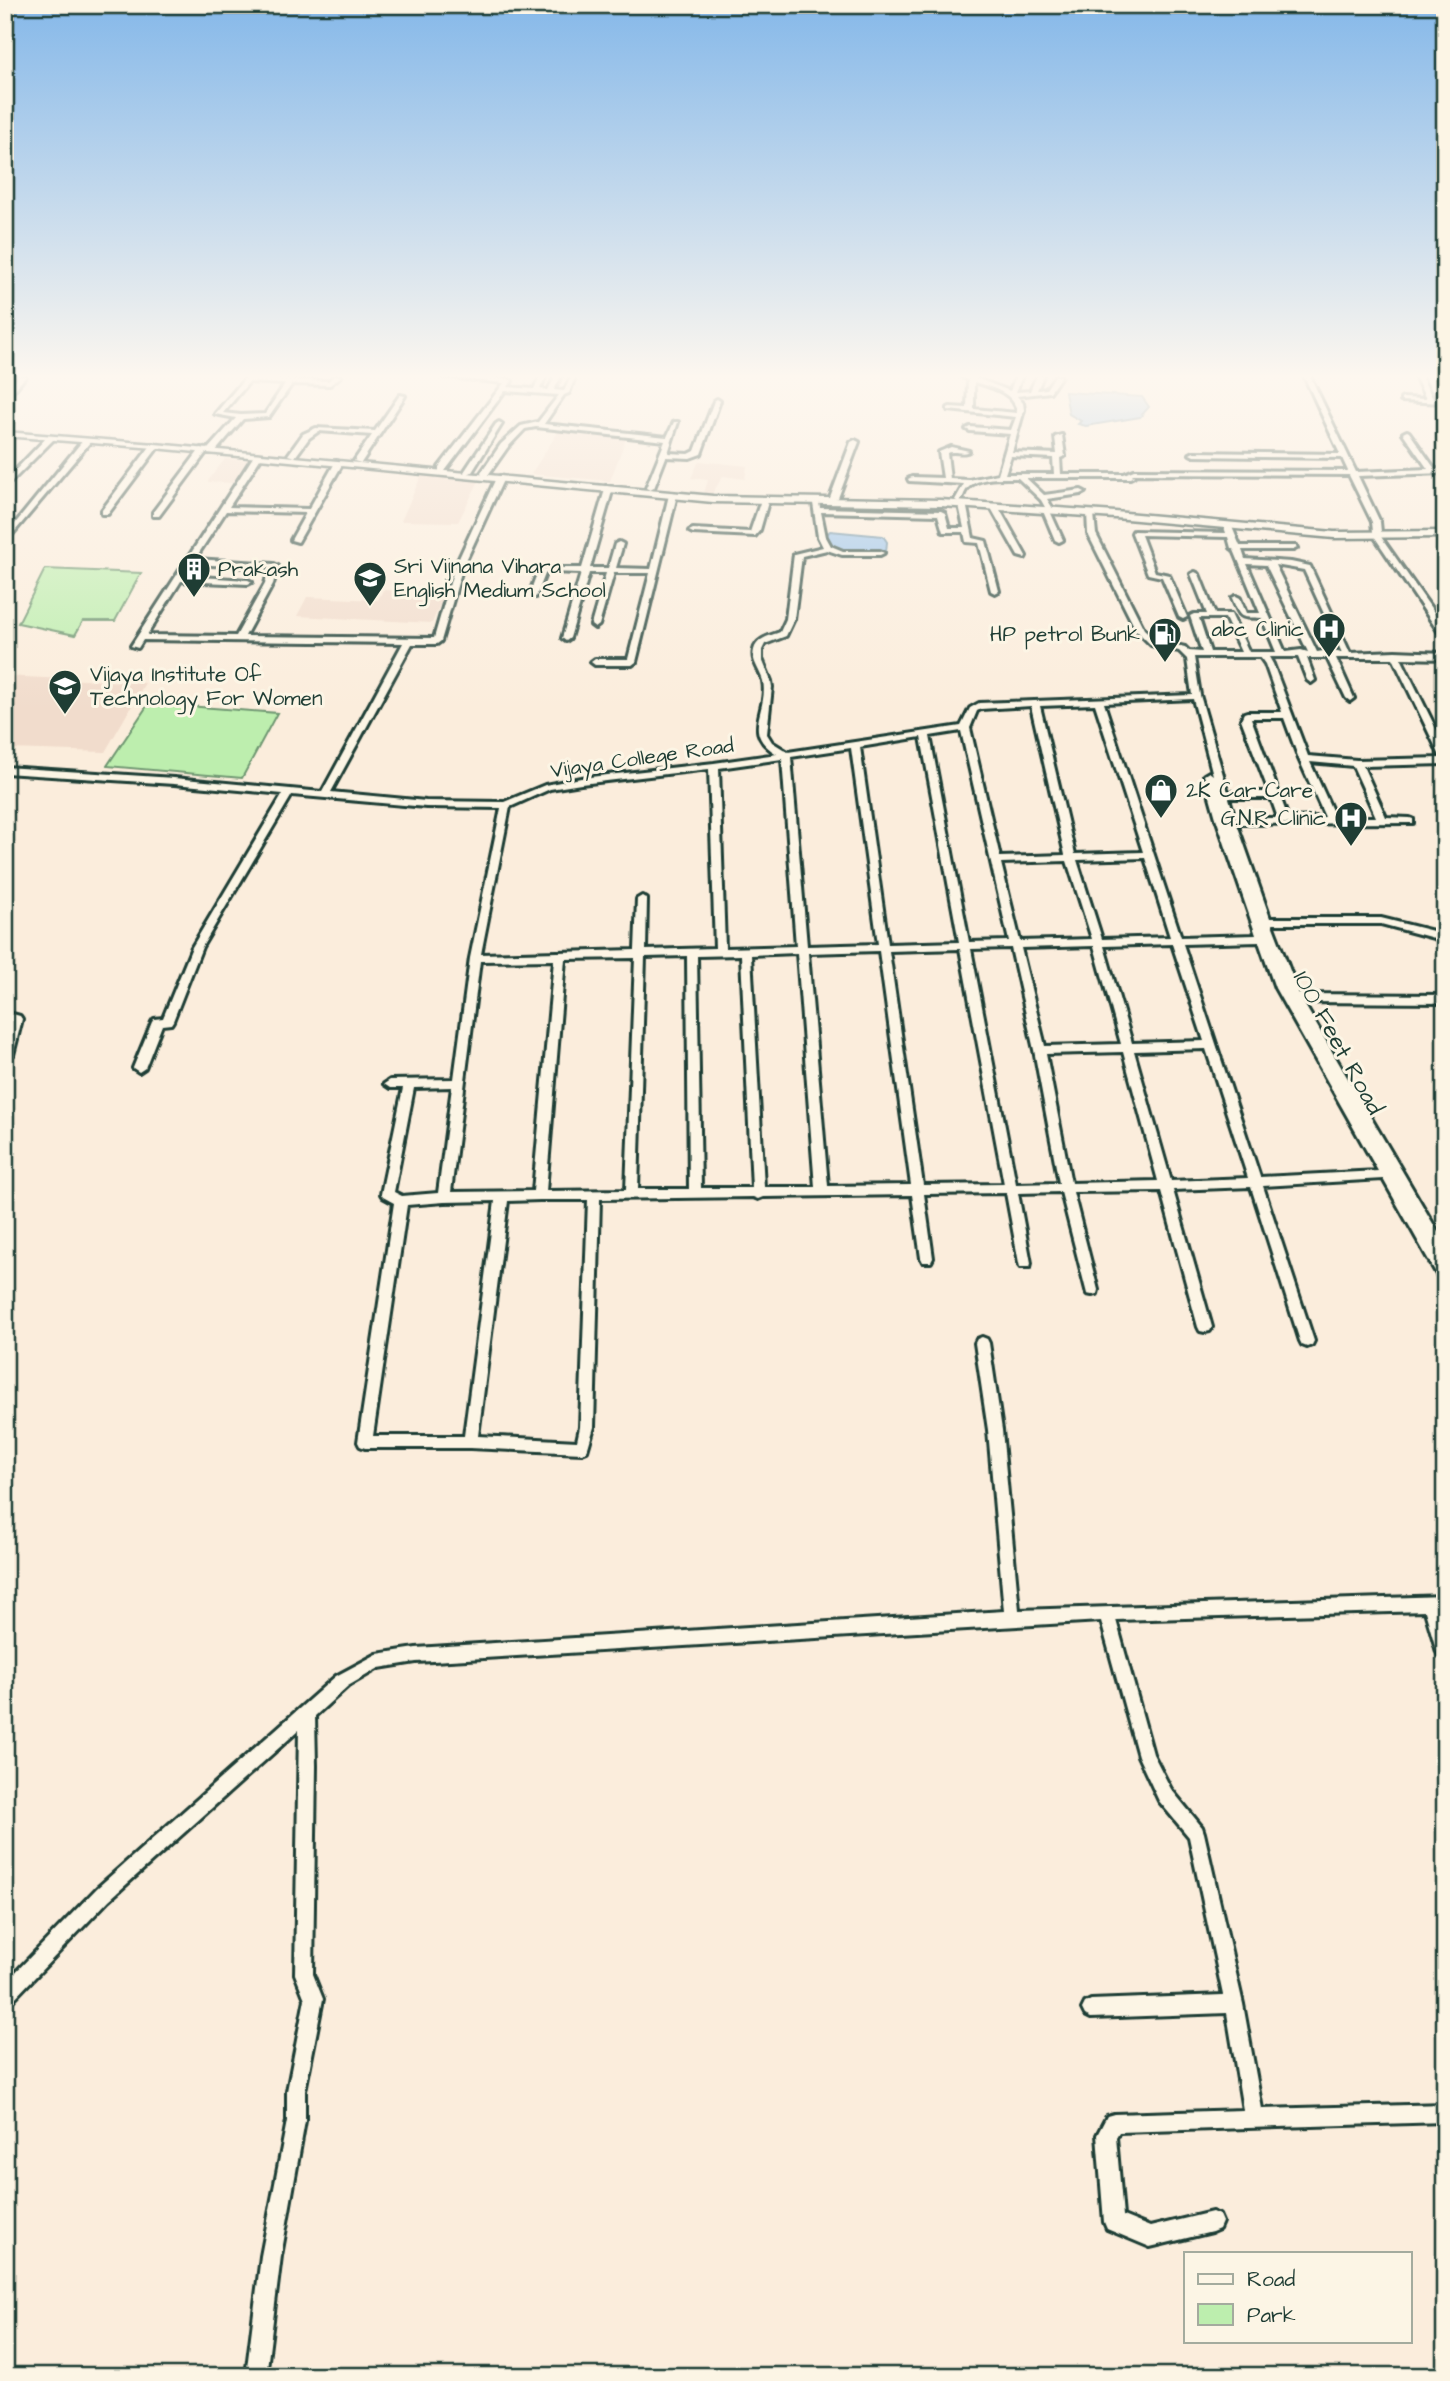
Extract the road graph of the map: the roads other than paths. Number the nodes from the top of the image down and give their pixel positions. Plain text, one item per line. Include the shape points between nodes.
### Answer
1 (49, 487) edge
2 (124, 487) edge
3 (179, 487) edge
4 (238, 487) edge
5 (325, 487) edge
6 (496, 487) edge
7 (599, 487) edge
8 (640, 487) edge
9 (838, 487) edge
10 (967, 487) edge
11 (1032, 487) edge
12 (1359, 487) edge
13 (609, 488) junction
14 (650, 488) joint
15 (1081, 492) dead end
16 (673, 495) junction
17 (1042, 496) junction
18 (834, 498) junction
19 (764, 502) junction
20 (961, 503) junction
21 (941, 508) junction
22 (995, 508) junction
23 (224, 509) junction
24 (817, 509) junction
25 (1048, 509) junction
26 (1090, 511) junction
27 (105, 512) dead end
28 (311, 512) junction
29 (156, 514) dead end
30 (906, 519) dead end
31 (968, 530) junction
32 (693, 531) dead end
33 (1229, 531) junction
34 (1445, 532) edge
35 (1378, 534) junction
36 (595, 536) joint
37 (295, 540) dead end
38 (1059, 540) dead end
39 (5, 541) edge
40 (618, 544) dead end
41 (828, 548) junction
42 (1235, 548) junction
43 (1293, 548) dead end
44 (880, 553) dead end
45 (1022, 556) dead end
46 (189, 561) junction
47 (1241, 561) junction
48 (1269, 562) junction
49 (585, 571) junction
50 (610, 571) junction
51 (652, 572) junction
52 (1195, 574) dead end
53 (179, 578) junction
54 (248, 582) dead end
55 (995, 591) dead end
56 (533, 595) dead end
57 (1236, 598) dead end
58 (1212, 616) junction
59 (1264, 616) junction
60 (1183, 617) dead end
61 (595, 625) dead end
62 (1445, 635) edge
63 (141, 637) junction
64 (566, 638) dead end
65 (239, 639) junction
66 (409, 641) junction
67 (135, 646) dead end
68 (1281, 653) junction
69 (1301, 653) junction
70 (1329, 653) junction
71 (1346, 653) junction
72 (1207, 654) junction
73 (1246, 654) junction
74 (1262, 654) junction
75 (1313, 654) junction
76 (1395, 654) junction
77 (1186, 655) junction
78 (1445, 656) edge
79 (595, 662) dead end
80 (1311, 680) dead end
81 (1190, 697) junction
82 (1350, 698) dead end
83 (1099, 702) junction
84 (1035, 704) junction
85 (1287, 715) junction
86 (965, 728) junction
87 (925, 736) junction
88 (855, 746) junction
89 (786, 755) junction
90 (1445, 759) edge
91 (1304, 760) junction
92 (1357, 763) junction
93 (714, 766) junction
94 (5, 770) edge
95 (289, 791) junction
96 (325, 794) junction
97 (1275, 794) junction
98 (1224, 795) junction
99 (506, 805) junction
100 (1284, 820) junction
101 (1331, 820) junction
102 (1382, 820) junction
103 (1231, 821) junction
104 (1410, 821) dead end
105 (1147, 856) junction
106 (1071, 857) junction
107 (996, 860) junction
108 (642, 899) dead end
109 (1268, 921) junction
110 (1268, 938) junction
111 (1445, 938) edge
112 (1176, 940) junction
113 (1098, 942) junction
114 (1016, 945) junction
115 (967, 947) junction
116 (883, 949) junction
117 (720, 951) junction
118 (801, 951) junction
119 (746, 952) junction
120 (692, 954) junction
121 (639, 955) junction
122 (560, 956) junction
123 (475, 958) junction
124 (1297, 998) junction
125 (1445, 999) edge
126 (5, 1016) edge
127 (1210, 1045) junction
128 (1128, 1048) junction
129 (1040, 1050) junction
130 (7, 1055) dead end
131 (139, 1068) dead end
132 (458, 1083) junction
133 (390, 1084) dead end
134 (409, 1085) junction
135 (1387, 1174) junction
136 (1257, 1184) junction
137 (1164, 1186) junction
138 (1066, 1188) junction
139 (1011, 1189) junction
140 (918, 1191) junction
141 (822, 1192) junction
142 (695, 1194) junction
143 (758, 1194) junction
144 (594, 1195) junction
145 (632, 1195) junction
146 (539, 1196) junction
147 (444, 1197) junction
148 (502, 1197) junction
149 (401, 1201) junction
150 (1445, 1256) edge
151 (927, 1258) dead end
152 (1025, 1263) dead end
153 (1445, 1276) edge
154 (1092, 1290) dead end
155 (1205, 1327) dead end
156 (1307, 1341) dead end
157 (982, 1343) dead end
158 (470, 1442) junction
159 (1438, 1604) edge
160 (1107, 1614) junction
161 (1012, 1618) junction
162 (1445, 1652) edge
163 (307, 1713) junction
164 (5, 1996) edge
165 (1234, 2004) junction
166 (1091, 2009) dead end
167 (1445, 2113) edge
168 (1254, 2118) junction
169 (1212, 2222) dead end
170 (256, 2376) edge

1 - 39 street
2 - 27 street
3 - 29 street
4 - 23 street
5 - 28 street
6 - 66 street via 457,569 441,642
7 - 13 main road
8 - 14 main road
9 - 18 street
10 - 20 street
11 - 17 street
12 - 35 street
13 - 16 main road
13 - 36 street
14 - 18 main road via 743,497
15 - 17 street
16 - 19 main road
16 - 51 street
17 - 25 street
18 - 20 main road
19 - 24 main road
19 - 32 street via 752,534
20 - 21 main road
20 - 22 main road
20 - 25 main road
20 - 31 street
21 - 24 main road
21 - 31 street via 946,530
22 - 25 main road
22 - 45 street
23 - 28 street
23 - 46 street
24 - 30 street
24 - 41 street
25 - 26 main road
25 - 38 street
26 - 33 main road
26 - 35 main road
26 - 77 street via 1092,534 1139,630 1154,643 1178,647
28 - 37 street
31 - 55 street via 969,540 982,541
33 - 35 main road
33 - 42 street
33 - 60 street via 1136,533 1152,573 1166,575
34 - 35 main road
35 - 62 street
36 - 49 street
40 - 50 street
41 - 44 street via 842,553
41 - 89 street via 798,554 790,619 783,634 762,641 757,648 766,680 762,736
42 - 43 street
42 - 47 street
46 - 53 street
46 - 65 street via 274,566
47 - 48 street
47 - 59 street
48 - 71 street via 1307,568
48 - 75 street
49 - 50 street
49 - 56 street via 543,571
49 - 64 street
50 - 51 street
50 - 61 street
51 - 79 street via 632,662
52 - 58 street
53 - 54 street
53 - 63 street
57 - 59 street via 1243,615
58 - 72 street via 1194,616
58 - 73 street via 1228,616
59 - 68 street
63 - 65 street
63 - 67 street
65 - 66 street
66 - 96 street
68 - 69 street
68 - 74 street
69 - 75 street
69 - 80 street
70 - 71 street
70 - 75 street
70 - 82 street
71 - 76 street
72 - 73 street
72 - 77 street
73 - 74 street
74 - 85 street
76 - 78 street
76 - 90 street
77 - 81 street, 100 Feet Road
77 - 98 street, 100 Feet Road via 1191,659 1196,695
81 - 83 street
81 - 110 street, 100 Feet Road via 1221,818
83 - 84 street
83 - 105 street
84 - 86 street via 979,706
84 - 106 street
85 - 91 street
85 - 97 street via 1255,714 1246,719
86 - 87 street, Vijaya College Road
86 - 107 street
87 - 88 street, Vijaya College Road
87 - 115 street
88 - 89 street, Vijaya College Road
88 - 116 street
89 - 93 street, Vijaya College Road
89 - 118 street
90 - 92 street
91 - 92 street
91 - 101 street
92 - 102 street
93 - 99 street, Vijaya College Road via 548,787
93 - 117 street
94 - 95 street, Vijaya College Road
95 - 96 street, Vijaya College Road
95 - 131 street via 197,947 167,1021 158,1022
96 - 99 street, Vijaya College Road via 470,807
97 - 98 street
97 - 100 street
98 - 103 street, 100 Feet Road
99 - 123 street
100 - 101 street
100 - 103 street
101 - 102 street
102 - 104 street
103 - 109 street, 100 Feet Road
105 - 106 street
105 - 112 street
106 - 107 street
106 - 113 street
107 - 114 street
108 - 121 street
109 - 110 street, 100 Feet Road
109 - 111 street via 1381,921
110 - 112 street
110 - 124 street, 100 Feet Road
110 - 135 street, 100 Feet Road via 1280,988
112 - 113 street
112 - 127 street
113 - 114 street
113 - 128 street
114 - 115 street
114 - 129 street
115 - 116 street
115 - 139 street
116 - 118 street
116 - 140 street
117 - 119 street
117 - 120 street
118 - 119 street
118 - 141 street
119 - 143 street
120 - 121 street
120 - 142 street
121 - 122 street
121 - 145 street
122 - 123 street
122 - 146 street
123 - 132 street
124 - 125 street
124 - 150 street, 100 Feet Road
126 - 130 street via 16,1019
127 - 128 street
127 - 136 street
128 - 129 street
128 - 137 street
129 - 138 street
132 - 134 street
132 - 147 street
133 - 134 street
134 - 149 street via 387,1195
135 - 136 street
135 - 153 street, 100 Feet Road
136 - 137 street
136 - 156 street
137 - 138 street
137 - 155 street
138 - 139 street
138 - 154 street
139 - 140 street
139 - 152 street
140 - 141 street
140 - 151 street
141 - 143 street
142 - 143 street
142 - 145 street
144 - 145 street
144 - 146 street
144 - 158 street via 587,1427 582,1447
146 - 148 street
147 - 148 street
147 - 149 street
148 - 158 street
149 - 158 street via 365,1442
157 - 161 street
159 - 160 street
159 - 162 street
160 - 161 street
160 - 165 street via 1146,1756 1165,1795 1196,1833
161 - 163 street via 415,1655 377,1661 342,1681
163 - 164 street via 103,1894
163 - 170 street via 304,1974 314,1999 296,2091 296,2121 271,2256
165 - 166 street
165 - 168 street
167 - 168 street
168 - 169 street via 1114,2123 1106,2135 1114,2222 1150,2237

